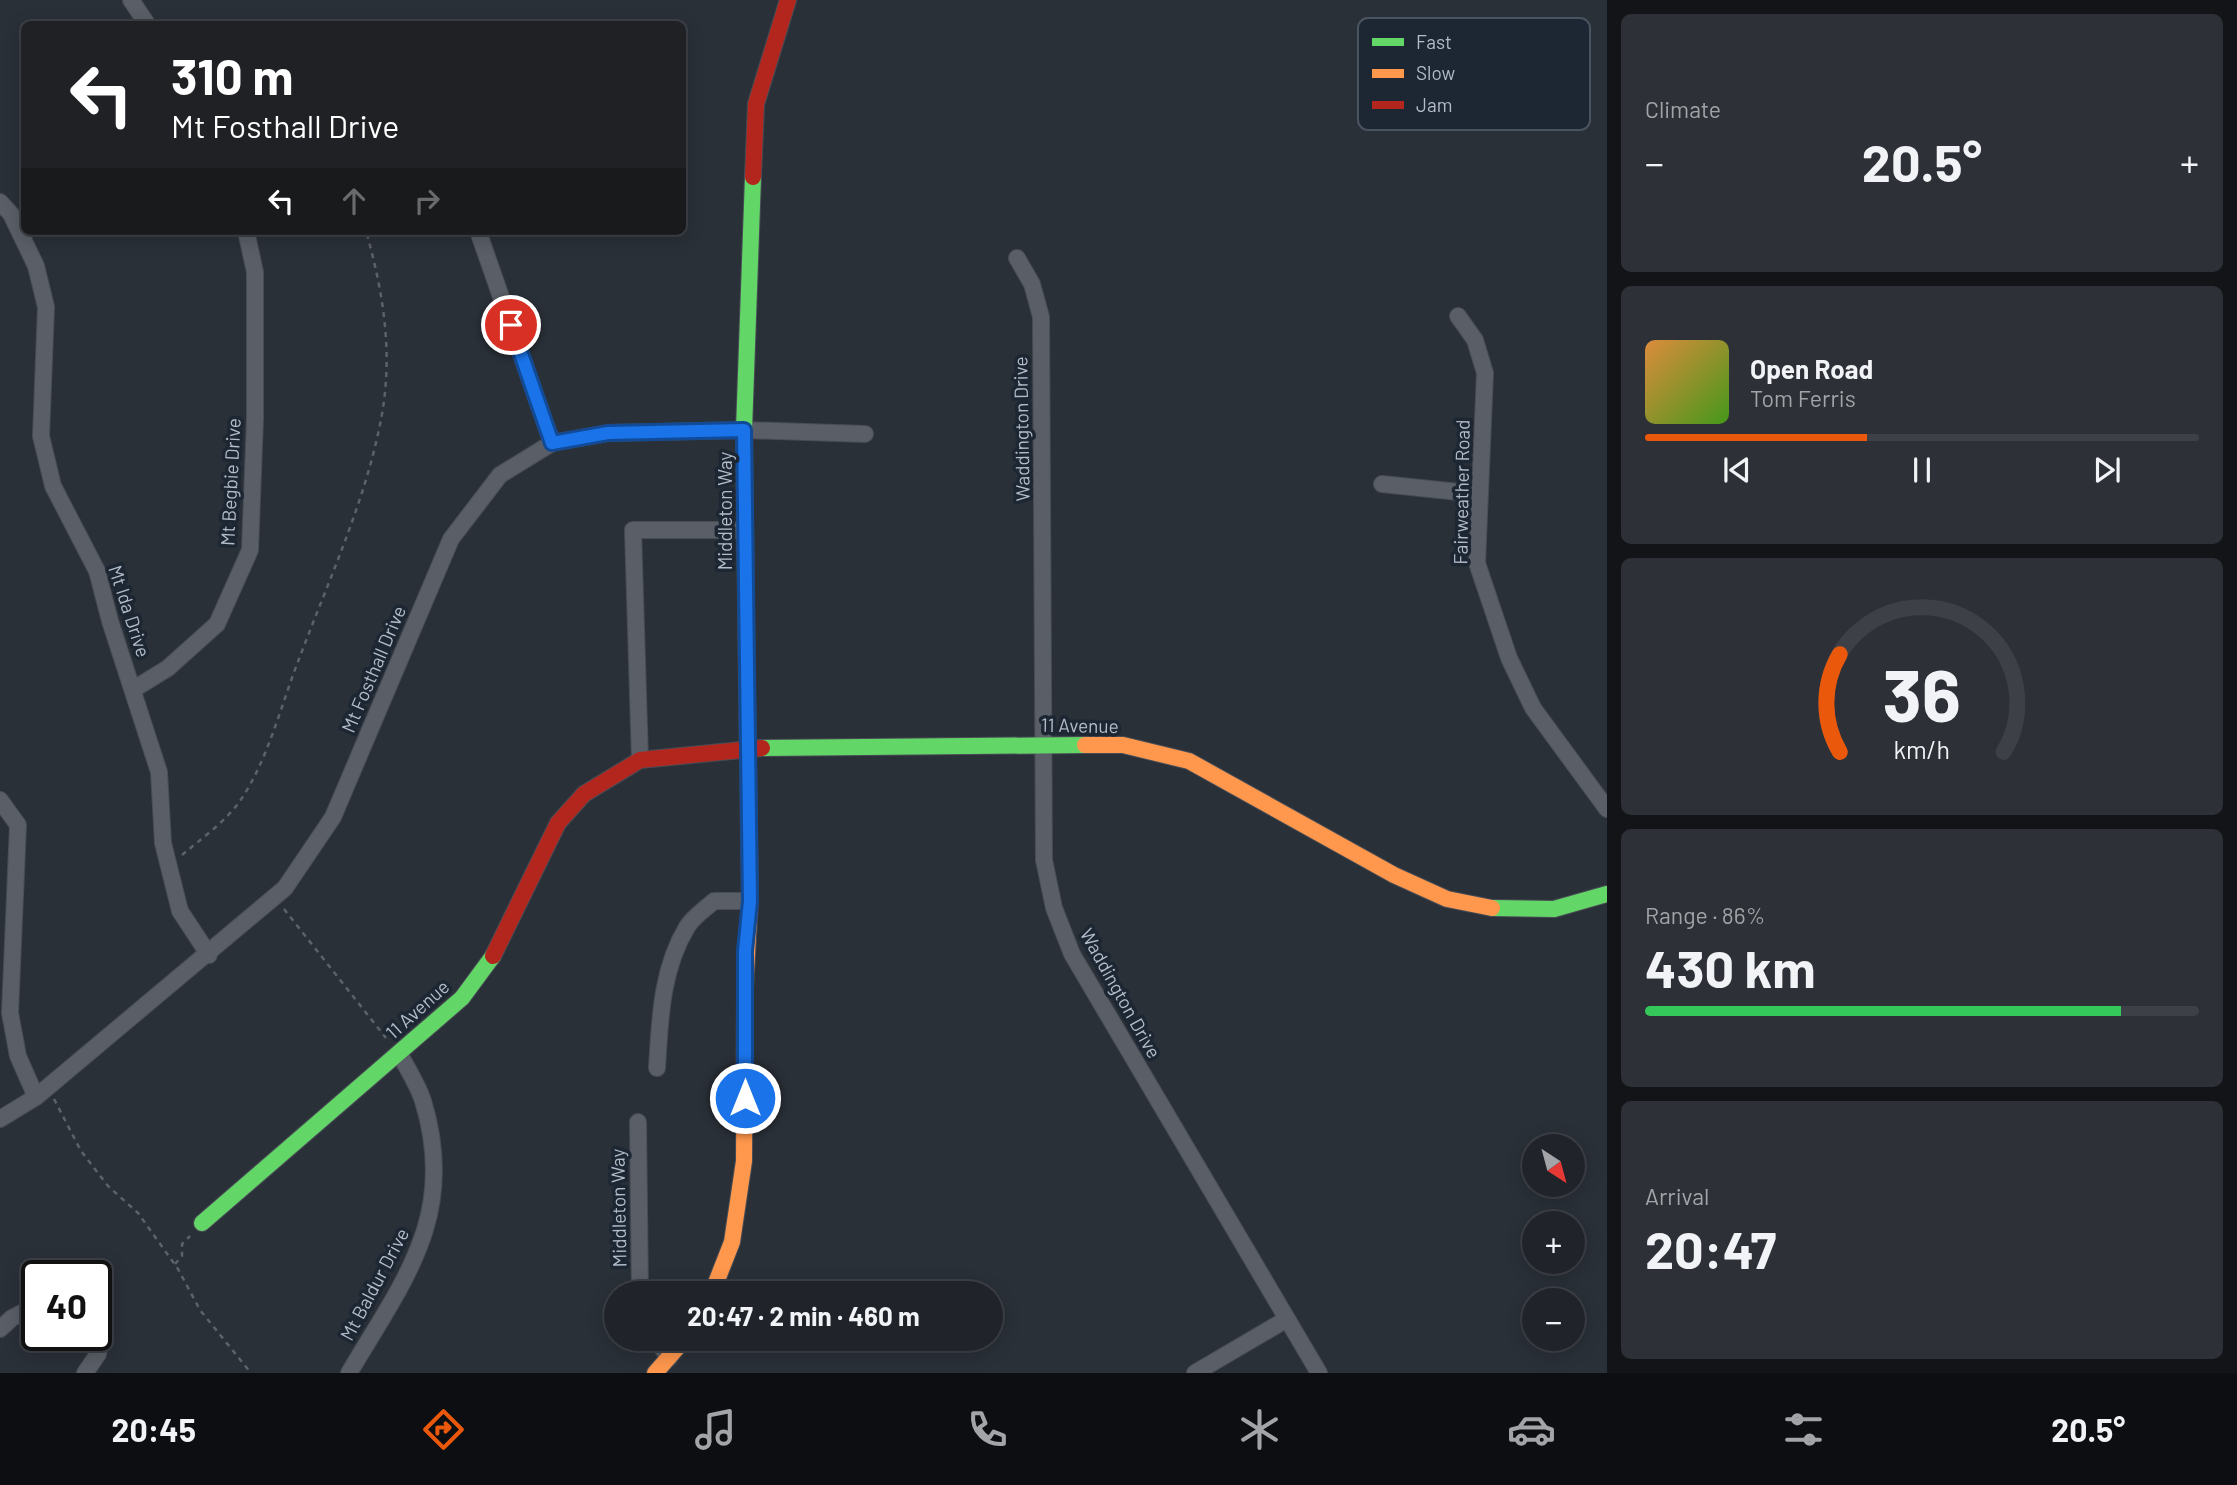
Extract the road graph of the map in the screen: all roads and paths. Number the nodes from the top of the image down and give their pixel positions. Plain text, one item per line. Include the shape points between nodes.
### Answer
1 (131, 0) edge
2 (788, 0) edge
3 (145, 21) edge
4 (0, 202) edge
5 (21, 235) edge
6 (21, 235) edge
7 (247, 235) edge
8 (367, 235) edge
9 (479, 235) edge
10 (1017, 258) dead end
11 (1458, 316) dead end
12 (744, 430) junction
13 (865, 434) dead end
14 (552, 443) junction
15 (1381, 484) dead end
16 (1478, 494) junction
17 (744, 530) junction
18 (134, 689) junction
19 (1045, 745) junction
20 (747, 748) junction
21 (640, 760) junction
22 (0, 800) edge
23 (1607, 809) edge
24 (169, 866) junction
25 (1607, 894) edge
26 (750, 901) junction
27 (272, 902) junction
28 (209, 954) junction
29 (384, 1035) dead end
30 (398, 1054) junction
31 (657, 1068) dead end
32 (41, 1093) junction
33 (0, 1119) edge
34 (638, 1122) dead end
35 (202, 1223) joint
36 (175, 1264) junction
37 (640, 1281) edge
38 (718, 1281) edge
39 (21, 1313) edge
40 (1287, 1319) junction
41 (0, 1329) edge
42 (99, 1351) edge
43 (664, 1351) edge
44 (675, 1351) edge
45 (669, 1358) junction
46 (85, 1373) edge
47 (251, 1373) edge
48 (349, 1373) edge
49 (655, 1373) edge
50 (1195, 1373) edge
51 (1319, 1373) edge

1 - 3 street
2 - 12 street, Middleton Way via 756,104
4 - 5 street, Mt Ida Drive
6 - 18 street, Mt Ida Drive via 36,266 46,307 41,436 53,486 97,571
7 - 18 street, Mt Begbie Drive via 255,272 250,550 217,624 168,668
8 - 24 path via 381,284 387,343 383,412 368,476 263,754 240,800
9 - 14 street
10 - 19 street, Waddington Drive via 1032,284 1041,317
11 - 16 street, Fairweather Road via 1475,340 1485,373
12 - 13 street, Mt Fosthall Drive
12 - 14 street, Mt Fosthall Drive via 608,433
12 - 17 street, Middleton Way
14 - 27 street, Mt Fosthall Drive via 500,475 450,539 333,817
15 - 16 street
16 - 23 street, Fairweather Road via 1477,563 1509,658 1533,708
17 - 20 street, Middleton Way
17 - 21 street via 634,530
18 - 24 street, Mt Ida Drive via 159,772 163,843
19 - 20 street, 11 Avenue
19 - 25 street, 11 Avenue via 1123,745 1189,761 1394,875 1447,899 1499,910 1554,909
19 - 40 street, Waddington Drive via 1044,860 1054,908 1072,954
20 - 21 street, 11 Avenue
20 - 26 street, Middleton Way
21 - 30 street, 11 Avenue via 584,794 558,823 500,947 462,998
22 - 32 street via 18,825 10,1013 18,1056
24 - 28 street, Mt Ida Drive via 180,911
26 - 31 street via 714,901 688,925 672,959 661,1001
26 - 38 street, Middleton Way via 745,951 745,1147 738,1221
27 - 28 street, Mt Fosthall Drive
27 - 29 path via 289,912
28 - 32 street, Mt Fosthall Drive
30 - 35 street, 11 Avenue
30 - 48 street, Mt Baldur Drive via 423,1098 434,1146 434,1199 426,1236 412,1268
32 - 33 street, Mt Fosthall Drive
32 - 36 path via 108,1186 138,1213
34 - 37 street, Middleton Way
35 - 36 path via 182,1244 182,1256
36 - 47 path via 200,1310
39 - 41 street
40 - 50 street
40 - 51 street, Waddington Drive
42 - 46 street
43 - 45 street
44 - 45 street
45 - 49 street

